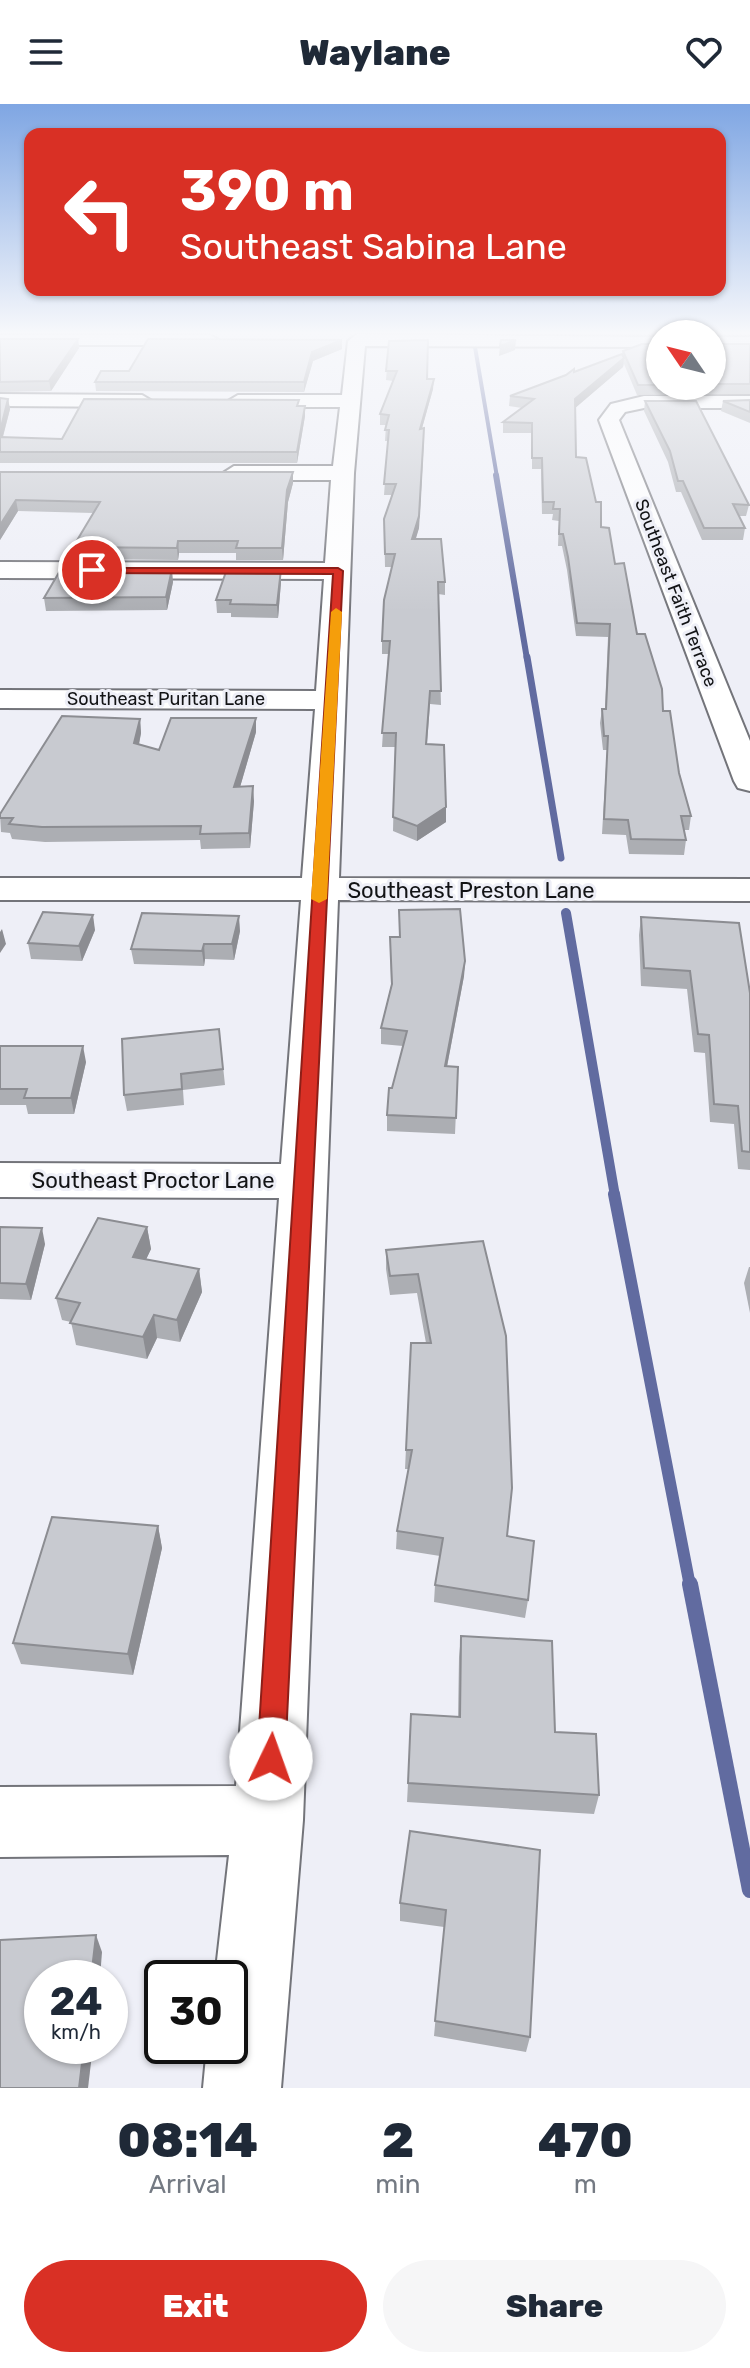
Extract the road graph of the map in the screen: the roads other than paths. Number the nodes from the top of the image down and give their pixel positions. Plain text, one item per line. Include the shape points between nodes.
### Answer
1 (348, 427) edge
2 (612, 427) edge
3 (218, 473) edge
4 (343, 473) junction
5 (0, 570) edge
6 (338, 571) junction
7 (0, 699) edge
8 (332, 700) junction
9 (750, 781) edge
10 (0, 889) edge
11 (319, 890) junction
12 (750, 890) edge
13 (0, 1180) edge
14 (305, 1181) junction
15 (268, 1820) junction
16 (0, 1822) edge
17 (242, 2088) edge

1 - 4 street
2 - 9 street, Southeast Faith Terrace
3 - 4 street
4 - 6 street
5 - 6 street
6 - 8 street
7 - 8 street, Southeast Puritan Lane
8 - 11 street
10 - 11 street, Southeast Preston Lane
11 - 12 street, Southeast Preston Lane
11 - 14 street
13 - 14 street, Southeast Proctor Lane
14 - 15 street
15 - 16 street
15 - 17 street

